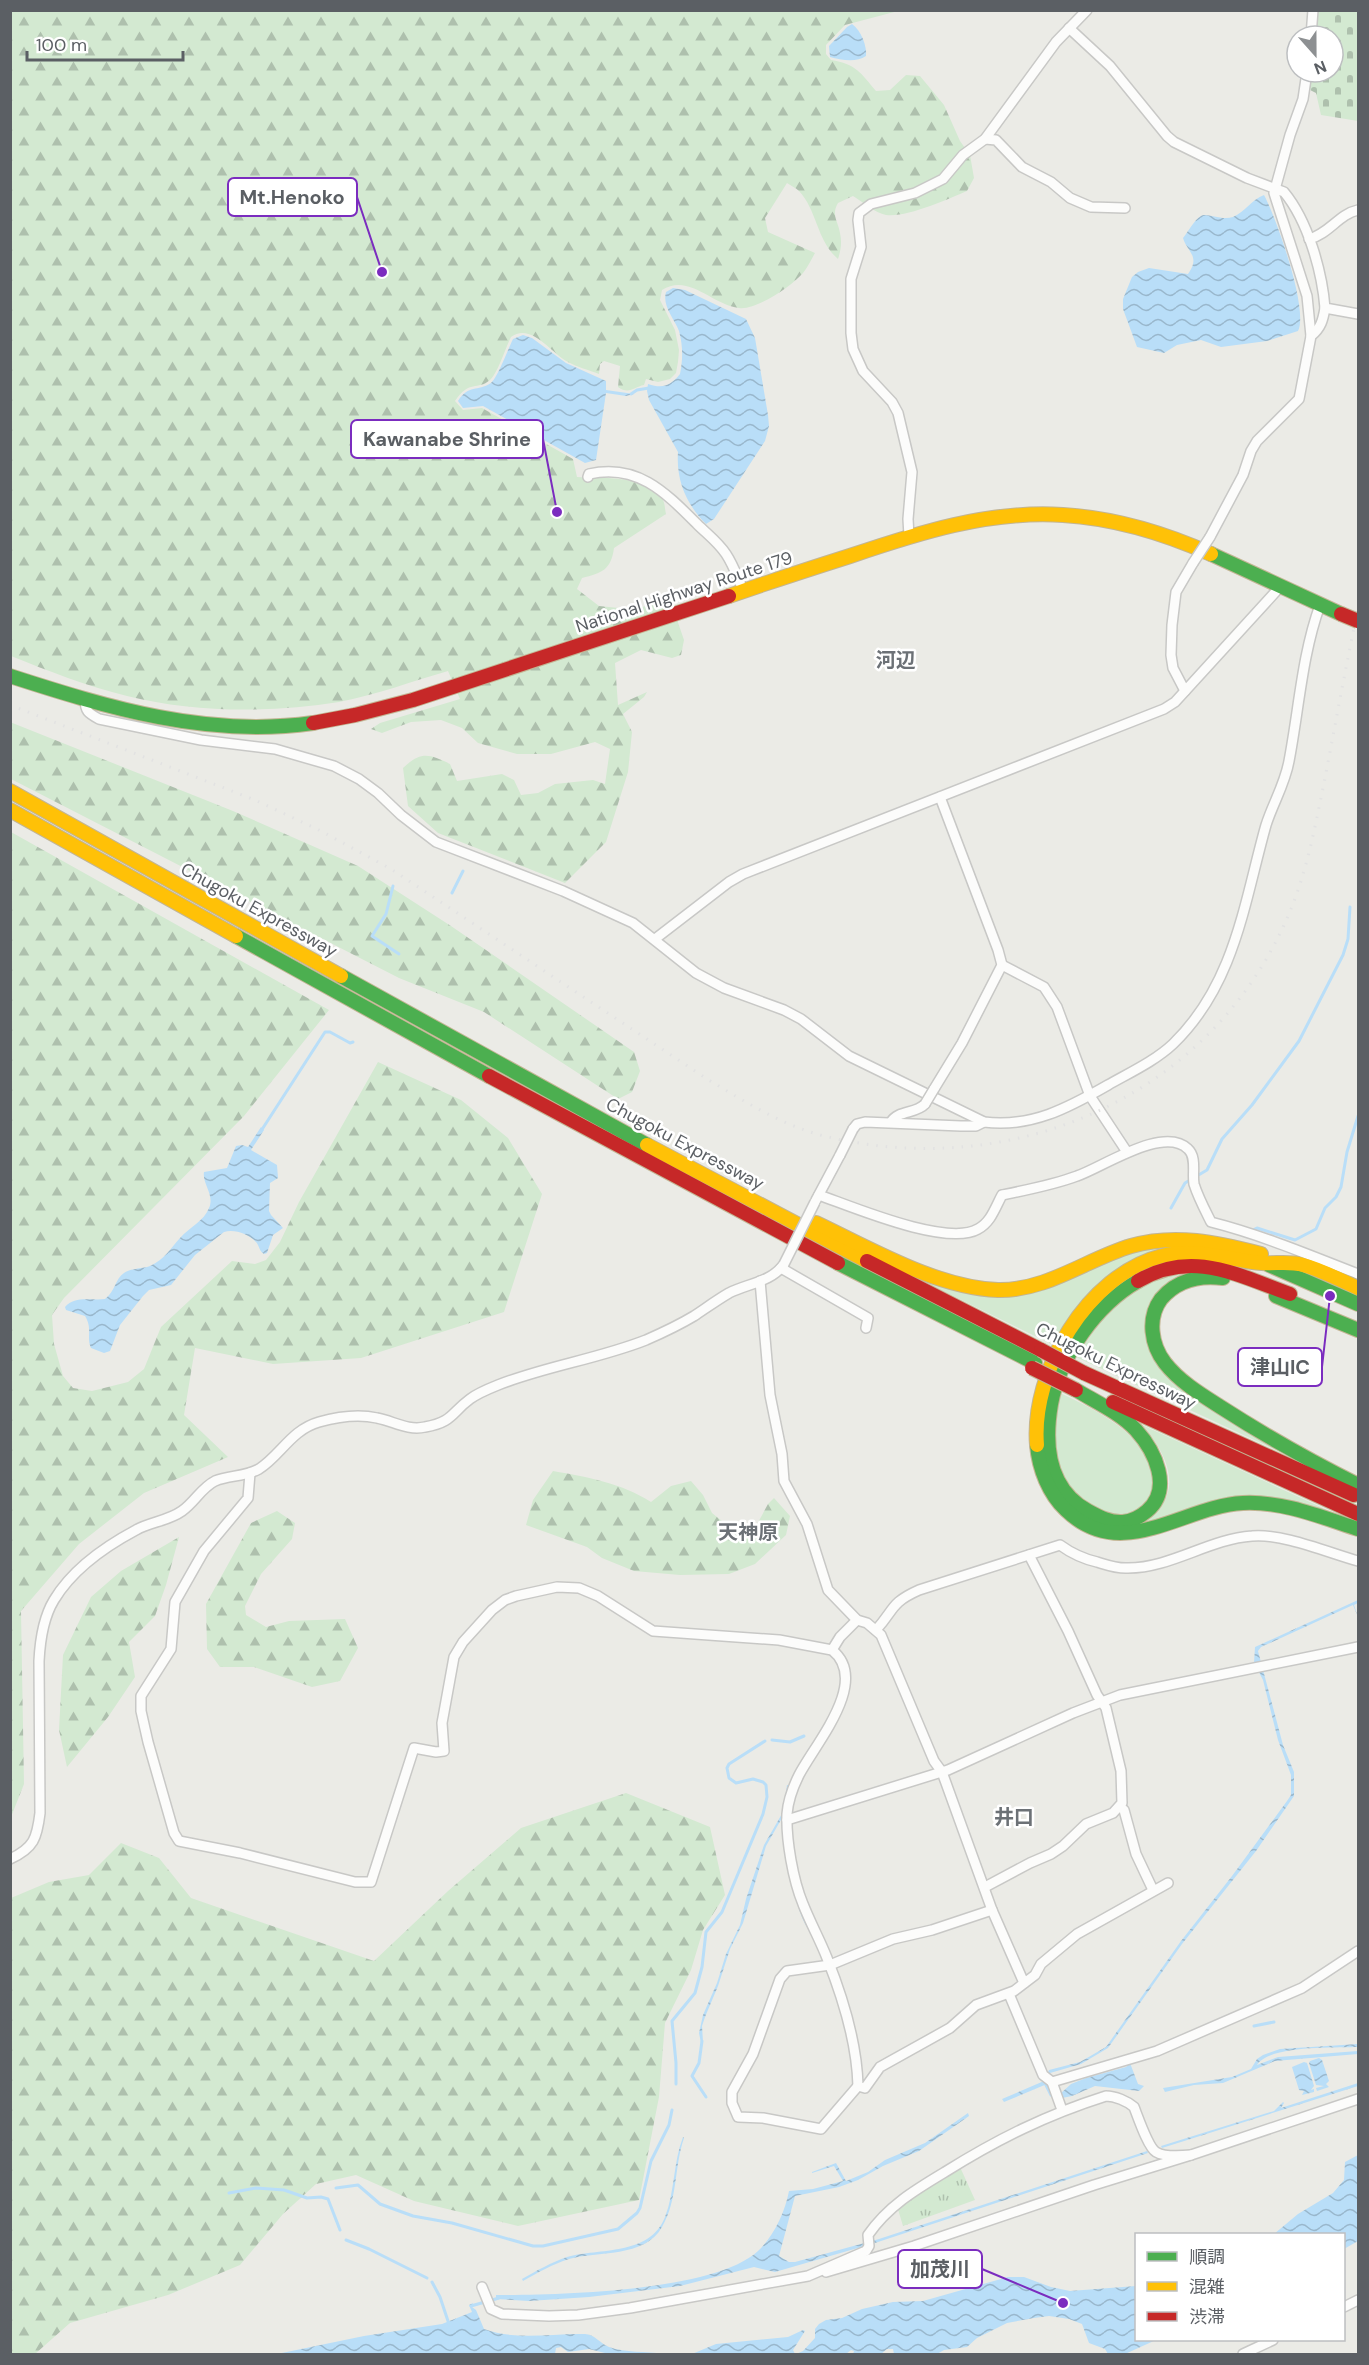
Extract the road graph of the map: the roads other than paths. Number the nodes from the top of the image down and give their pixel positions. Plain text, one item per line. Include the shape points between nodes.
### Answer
1 (1087, 10) edge
2 (1069, 28) junction
3 (1305, 84) edge
4 (985, 140) junction
5 (1275, 187) junction
6 (1125, 208) dead end
7 (1359, 210) edge
8 (1309, 239) junction
9 (1325, 308) junction
10 (1359, 314) edge
11 (1311, 336) junction
12 (588, 477) dead end
13 (909, 536) junction
14 (1280, 587) junction
15 (744, 592) junction
16 (1320, 605) junction
17 (1359, 621) edge
18 (10, 676) edge
19 (1185, 691) junction
20 (85, 699) junction
21 (10, 791) edge
22 (940, 798) junction
23 (10, 810) edge
24 (655, 939) junction
25 (1002, 965) junction
26 (1090, 1096) junction
27 (891, 1122) junction
28 (984, 1122) junction
29 (1127, 1152) junction
30 (694, 1170) junction
31 (817, 1198) junction
32 (1230, 1253) junction
33 (1264, 1263) junction
34 (1302, 1264) junction
35 (782, 1266) junction
36 (1218, 1268) junction
37 (1359, 1274) edge
38 (760, 1281) junction
39 (1249, 1286) junction
40 (1359, 1288) edge
41 (1291, 1290) junction
42 (1359, 1296) edge
43 (1359, 1304) edge
44 (1359, 1311) edge
45 (1359, 1321) edge
46 (866, 1328) dead end
47 (1359, 1330) edge
48 (1036, 1360) junction
49 (1079, 1382) junction
50 (250, 1473) junction
51 (1359, 1485) edge
52 (1359, 1497) edge
53 (1359, 1514) edge
54 (1359, 1529) edge
55 (1029, 1555) junction
56 (1359, 1561) edge
57 (857, 1620) junction
58 (876, 1630) junction
59 (1359, 1647) edge
60 (832, 1650) junction
61 (1102, 1702) junction
62 (942, 1772) junction
63 (1120, 1807) junction
64 (787, 1820) junction
65 (10, 1859) edge
66 (1168, 1883) dead end
67 (986, 1887) junction
68 (1153, 1890) junction
69 (993, 1910) junction
70 (1359, 1951) edge
71 (830, 1965) junction
72 (1024, 1983) junction
73 (1009, 1994) junction
74 (1052, 2082) junction
75 (858, 2086) junction
76 (1359, 2099) edge
77 (1062, 2110) junction
78 (1191, 2155) junction
79 (818, 2272) junction
80 (482, 2287) dead end
81 (1359, 2300) edge
82 (1345, 2307) edge
83 (1271, 2341) edge
84 (1243, 2355) edge

1 - 2 street
2 - 4 street
2 - 5 street via 1110,66 1174,142 1247,178
3 - 5 street
4 - 6 street via 996,140 1022,167 1051,182 1070,198 1091,207
4 - 13 street via 963,155 942,179 915,193 871,204 859,213 861,247 851,279 853,349 863,371 898,413 912,472
5 - 8 street via 1288,197
5 - 11 street via 1307,296
7 - 8 street
8 - 9 street
9 - 10 street
9 - 11 street via 1323,322
11 - 19 street, bridge via 1299,399 1257,441 1210,537 1176,592 1171,655
12 - 15 street via 603,471 625,473 656,486 725,553
13 - 14 highway, National Highway Route 179 via 977,520 1064,515 1149,532
13 - 15 highway, National Highway Route 179
14 - 16 highway, National Highway Route 179
14 - 19 street
15 - 20 highway, National Highway Route 179 via 413,700 332,721 255,728 213,726 154,718
16 - 17 highway, National Highway Route 179, bridge
16 - 26 street via 1301,684 1286,777 1269,817 1230,957 1200,1011 1172,1045
18 - 20 highway, National Highway Route 179
19 - 22 street via 1164,709
20 - 24 street via 88,713 99,719 201,740 275,749 334,766 378,793 436,842 609,911 633,922
21 - 30 highway, Chugoku Expressway
22 - 24 street via 743,874
22 - 25 street
23 - 48 highway, Chugoku Expressway via 541,1106 895,1293
24 - 28 street via 696,973 784,1010 870,1068
25 - 26 street via 1044,987 1057,1007
25 - 27 street, bridge via 963,1043 925,1104 913,1112 897,1115
26 - 28 street via 1042,1118 1003,1124
26 - 29 street
27 - 28 street via 976,1126
27 - 31 street, bridge via 856,1124
29 - 31 street via 1079,1175 1002,1196 989,1220 967,1234 922,1229
29 - 37 street via 1168,1141 1179,1144 1192,1157 1194,1184 1210,1222 1310,1253
30 - 32 highway via 936,1276 982,1288 1038,1285 1148,1242 1189,1240
30 - 48 highway, Chugoku Expressway
31 - 35 street, bridge
32 - 33 highway
32 - 34 highway
32 - 41 highway
32 - 54 highway via 1160,1256 1125,1272 1093,1301 1064,1342 1039,1394 1034,1442 1041,1473 1056,1500 1071,1515 1088,1526 1112,1533 1139,1533 1223,1505 1257,1502
33 - 34 highway
33 - 41 highway
33 - 42 highway via 1298,1271
33 - 43 highway
34 - 40 highway
35 - 38 street
35 - 46 street via 868,1318
36 - 39 highway
36 - 41 highway
36 - 49 highway via 1193,1264 1165,1268 1124,1288 1082,1336 1052,1398 1047,1428 1049,1457 1066,1494 1099,1518 1120,1522 1142,1516 1160,1493 1161,1473 1153,1451 1136,1430
38 - 50 street via 728,1294 679,1325 646,1340 479,1393 439,1424 405,1427 360,1416 316,1423 289,1439
38 - 57 street via 770,1395 784,1481 807,1524 828,1590
39 - 41 highway
39 - 47 highway
39 - 51 highway via 1215,1276 1176,1285 1160,1300 1152,1319 1158,1352 1174,1372 1217,1405
41 - 44 highway
41 - 45 highway
48 - 49 highway, Chugoku Expressway
49 - 52 highway, Chugoku Expressway
49 - 53 highway, Chugoku Expressway via 1182,1435
50 - 60 street via 248,1498 204,1551 175,1602 171,1649 141,1696 148,1742 179,1841 355,1882 371,1881 414,1748 444,1751 442,1723 451,1664 457,1650 492,1611 516,1596 557,1587 579,1588 653,1631 779,1640
50 - 65 street via 204,1487 183,1511 137,1529 106,1549 67,1582 53,1601 40,1642 38,1830 34,1842
55 - 56 street via 1060,1545 1088,1560 1129,1569 1227,1539 1255,1535 1284,1539
55 - 58 street via 901,1598
55 - 61 street
57 - 58 street
57 - 60 street
58 - 62 street
59 - 61 street via 1120,1695
60 - 64 street via 843,1663 846,1685 835,1714 794,1785
61 - 62 street
61 - 63 street via 1121,1771
62 - 64 street
62 - 67 street
63 - 67 street via 1086,1824 1051,1854
63 - 68 street
64 - 71 street via 802,1903
66 - 68 street
67 - 69 street
68 - 72 street via 1077,1934
69 - 71 street via 893,1939
69 - 72 street
70 - 74 street via 1302,1988 1157,2052
71 - 75 street via 851,2036
71 - 75 street via 787,1971 780,1978 753,2054 732,2092 732,2103 738,2117 821,2129
72 - 73 street
73 - 74 street via 1043,2075
73 - 75 street via 976,2005 950,2028 880,2067 866,2088
74 - 77 street
76 - 78 street
77 - 78 street via 1112,2096 1134,2107 1156,2152
77 - 79 street via 997,2142 900,2200 868,2235 866,2251
78 - 79 street via 914,2246 837,2270
79 - 80 street via 578,2315 502,2314 490,2309
81 - 82 street
83 - 84 street

